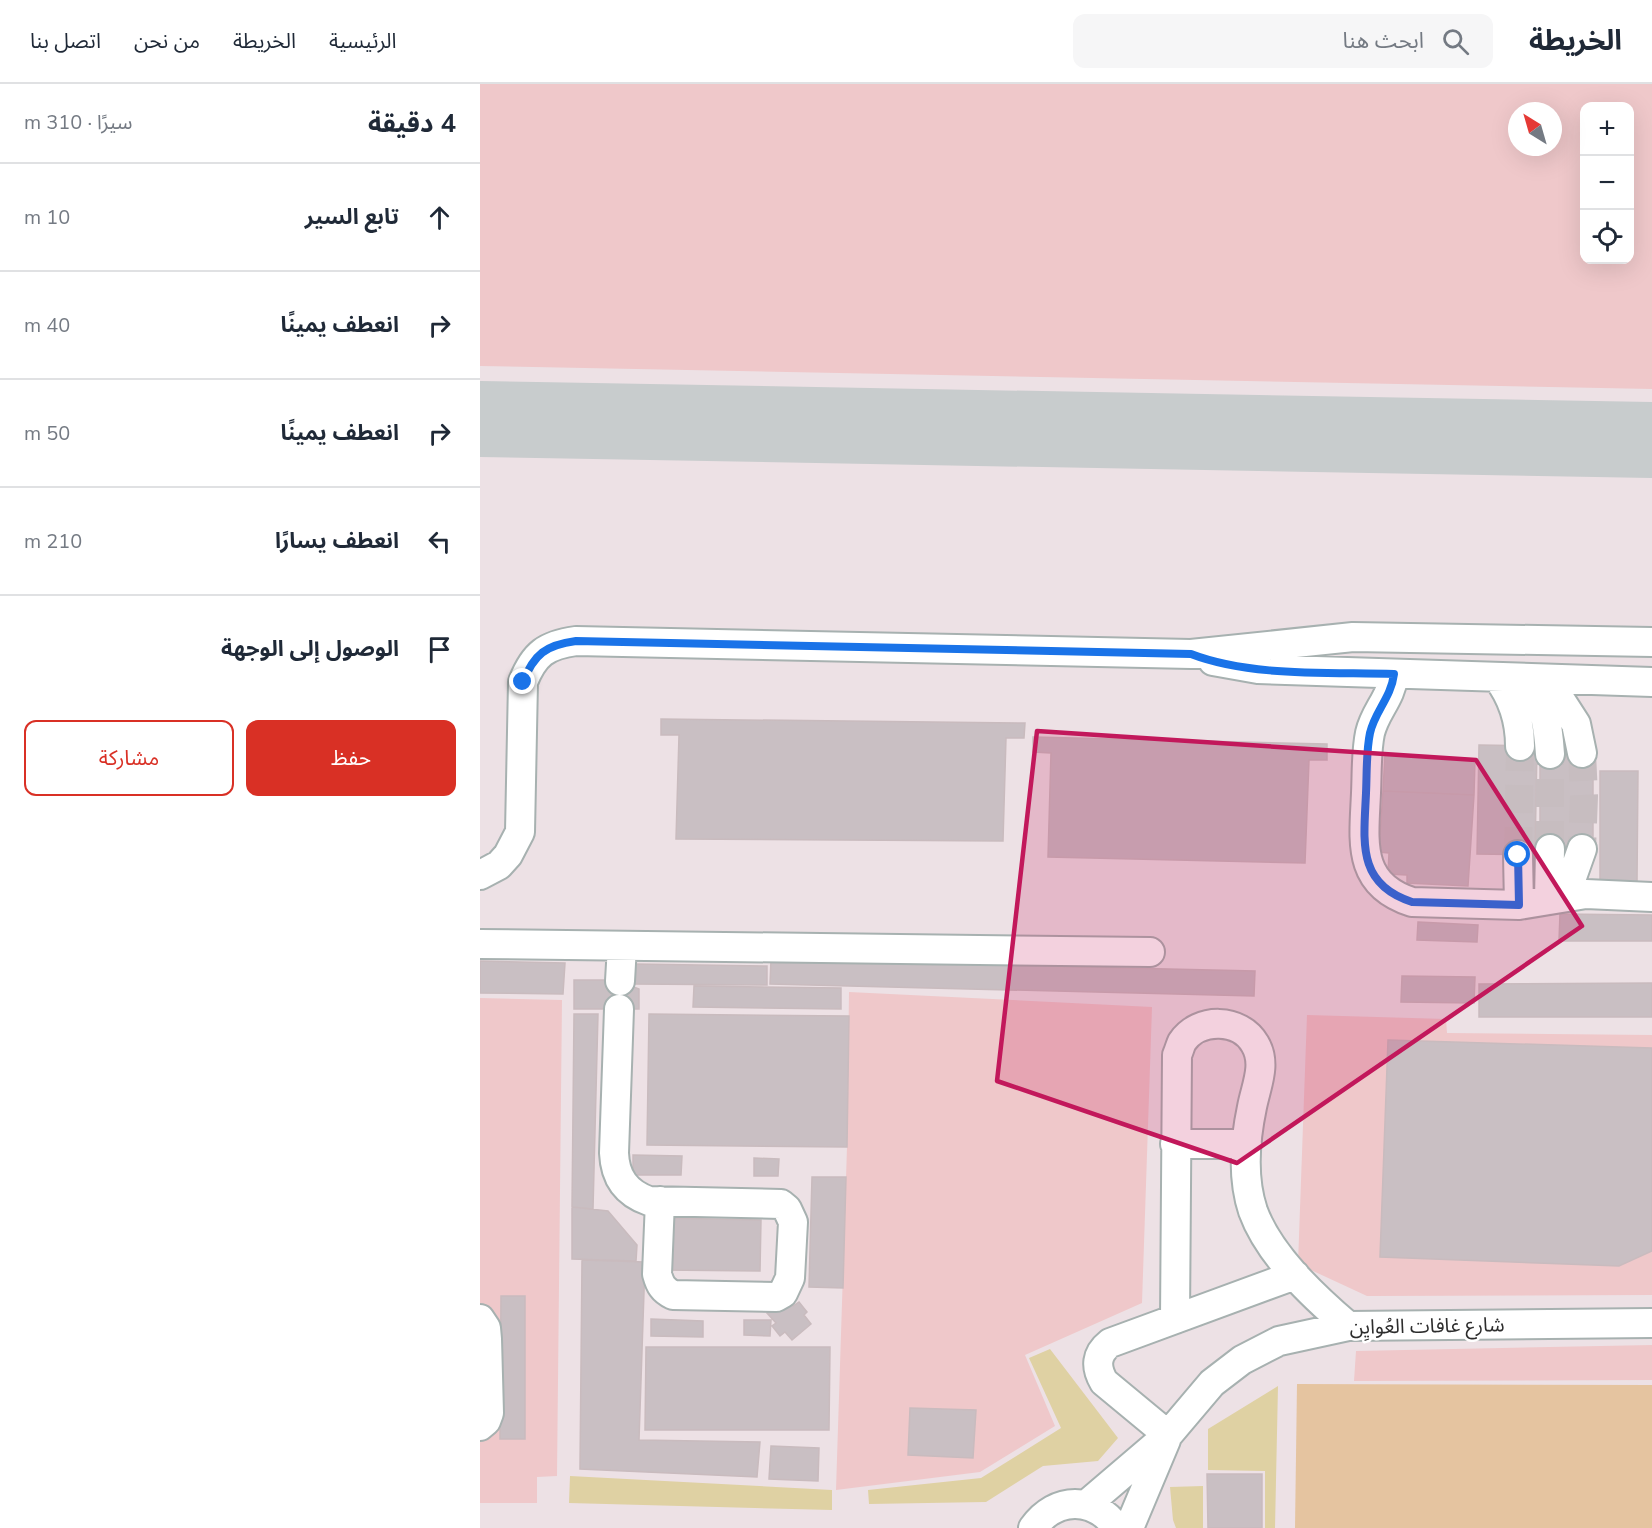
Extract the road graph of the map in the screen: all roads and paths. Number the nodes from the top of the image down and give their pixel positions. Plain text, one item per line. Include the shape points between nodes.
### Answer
1 (1652, 642) edge
2 (1191, 654) junction
3 (1394, 674) junction
4 (1497, 677) junction
5 (1537, 679) junction
6 (1652, 682) edge
7 (1521, 746) tunnel mouth
8 (1582, 753) tunnel mouth
9 (1550, 754) tunnel mouth
10 (1550, 849) tunnel mouth
11 (1582, 849) tunnel mouth
12 (1518, 855) tunnel mouth
13 (480, 875) edge
14 (1652, 897) edge
15 (1557, 898) junction
16 (1519, 905) junction
17 (480, 944) edge
18 (622, 946) junction
19 (1150, 952) dead end
20 (620, 981) dead end
21 (619, 1009) dead end
22 (1175, 1144) junction
23 (1247, 1144) junction
24 (660, 1201) junction
25 (1295, 1275) junction
26 (480, 1319) edge
27 (1176, 1319) junction
28 (1652, 1323) edge
29 (1348, 1326) junction
30 (480, 1426) edge
31 (1168, 1436) junction
32 (1086, 1505) junction
33 (1033, 1528) edge
34 (1117, 1528) edge
35 (1129, 1528) edge

1 - 2 street via 1353,637
2 - 3 street via 1258,669
2 - 13 street via 559,643 542,651 523,682 520,832 499,865
3 - 4 street
3 - 16 street via 1389,696 1373,723 1368,742 1364,840 1369,868 1386,890 1412,902
4 - 5 street
4 - 7 street via 1514,704
5 - 6 street
5 - 8 street via 1576,724
5 - 9 street via 1548,723
10 - 15 street
11 - 15 street
12 - 16 street
14 - 15 street via 1586,894
15 - 16 street
17 - 18 street
18 - 19 street
18 - 20 street
21 - 24 street via 614,1164 630,1191 649,1201
22 - 23 street
22 - 23 street via 1177,1055 1193,1032 1220,1023 1247,1034 1260,1058
22 - 27 street
23 - 25 street via 1247,1186 1253,1210 1263,1233
24 - 24 street via 657,1274 665,1291 673,1295 767,1298 776,1297 788,1287 793,1222 787,1209 774,1203
25 - 27 street
25 - 29 street
26 - 30 street via 486,1328 489,1413
27 - 31 street via 1110,1343 1097,1365 1104,1382
28 - 29 street, شارع غافات العُوايِن
29 - 31 street, شارع غافات العُوايِن via 1279,1341 1242,1360 1212,1383
31 - 32 street, شارع غافات العُوايِن
31 - 35 street, شارع غافات العُوايِن
32 - 33 street via 1054,1509
32 - 34 street via 1110,1518

